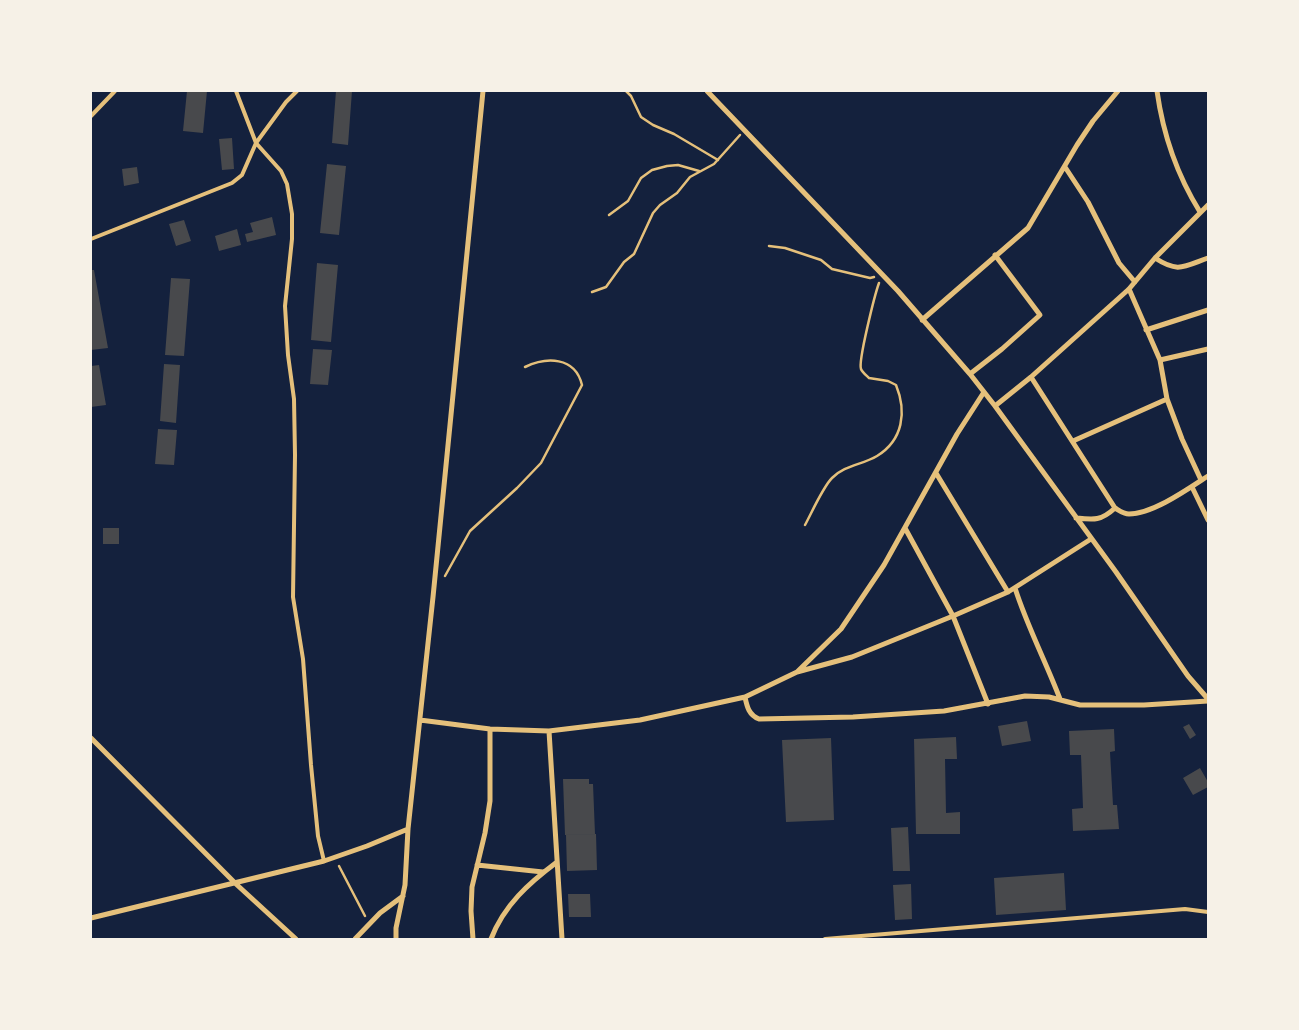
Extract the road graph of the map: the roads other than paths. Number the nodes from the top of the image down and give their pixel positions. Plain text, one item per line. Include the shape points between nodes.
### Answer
1 (115, 91) edge
2 (236, 91) edge
3 (296, 91) edge
4 (483, 91) edge
5 (707, 91) edge
6 (1118, 91) edge
7 (1157, 91) edge
8 (91, 116) edge
9 (256, 143) junction
10 (1065, 167) junction
11 (1208, 205) edge
12 (1200, 212) junction
13 (91, 239) edge
14 (995, 255) junction
15 (1155, 258) junction
16 (1208, 258) edge
17 (1135, 282) junction
18 (1129, 289) junction
19 (1208, 310) edge
20 (922, 320) junction
21 (1146, 330) junction
22 (1208, 349) edge
23 (1160, 360) junction
24 (970, 374) junction
25 (1031, 377) junction
26 (984, 392) junction
27 (1167, 399) junction
28 (995, 406) junction
29 (1073, 441) junction
30 (936, 472) junction
31 (1208, 476) edge
32 (1201, 480) junction
33 (1192, 487) junction
34 (1115, 508) junction
35 (1076, 518) junction
36 (1208, 520) edge
37 (905, 528) junction
38 (1091, 538) junction
39 (1015, 588) junction
40 (1008, 592) junction
41 (953, 616) junction
42 (797, 672) junction
43 (745, 697) junction
44 (1060, 699) junction
45 (1208, 700) edge
46 (988, 704) junction
47 (420, 720) junction
48 (490, 729) junction
49 (549, 731) junction
50 (91, 738) edge
51 (408, 829) junction
52 (324, 861) junction
53 (557, 862) junction
54 (477, 865) junction
55 (543, 872) junction
56 (236, 884) junction
57 (403, 896) junction
58 (1208, 912) edge
59 (92, 918) edge
60 (296, 939) edge
61 (355, 939) edge
62 (396, 939) edge
63 (473, 939) edge
64 (491, 939) edge
65 (562, 939) edge
66 (824, 939) edge

1 - 8 lane
2 - 9 lane
3 - 9 lane
4 - 47 street
5 - 20 street
6 - 10 street via 1093,121
7 - 12 street via 1170,150
9 - 13 lane via 242,175 232,182
9 - 52 lane via 281,171 287,184 292,214 285,306 294,399 293,597 304,659 318,836
10 - 14 street via 1028,228
10 - 17 street via 1088,202 1118,263
11 - 12 street
12 - 15 street
14 - 20 street
14 - 24 street via 1040,315
15 - 16 street via 1174,268
15 - 17 street
17 - 18 street
18 - 21 street
18 - 25 street
19 - 21 street
20 - 24 street
21 - 23 street
22 - 23 street
23 - 27 street
24 - 26 street
25 - 28 street
25 - 29 street
26 - 28 street
26 - 30 street
27 - 29 street
27 - 32 street
28 - 35 street
29 - 34 street
30 - 37 street
30 - 40 street
31 - 32 street
32 - 33 street
33 - 34 street via 1163,504 1139,512 1122,513
33 - 36 street
34 - 35 street via 1100,518
35 - 38 street
37 - 41 street
37 - 42 street via 841,629
38 - 39 street
38 - 45 street
39 - 40 street
39 - 44 street
40 - 41 street
41 - 42 street via 852,657
41 - 46 street
42 - 43 street
43 - 46 street via 748,709 760,719 890,715
43 - 49 street via 640,720
44 - 45 street via 1080,705
44 - 46 street via 1025,696
47 - 48 street
47 - 51 street
48 - 49 street
48 - 54 street via 490,801
49 - 53 street
50 - 56 street
51 - 52 street
51 - 57 street
52 - 56 street
53 - 55 street
53 - 65 street
54 - 55 street
54 - 63 street via 471,899
55 - 64 street via 512,902
56 - 59 street
56 - 60 street
57 - 61 street via 380,913
57 - 62 street
58 - 66 lane via 1185,909

